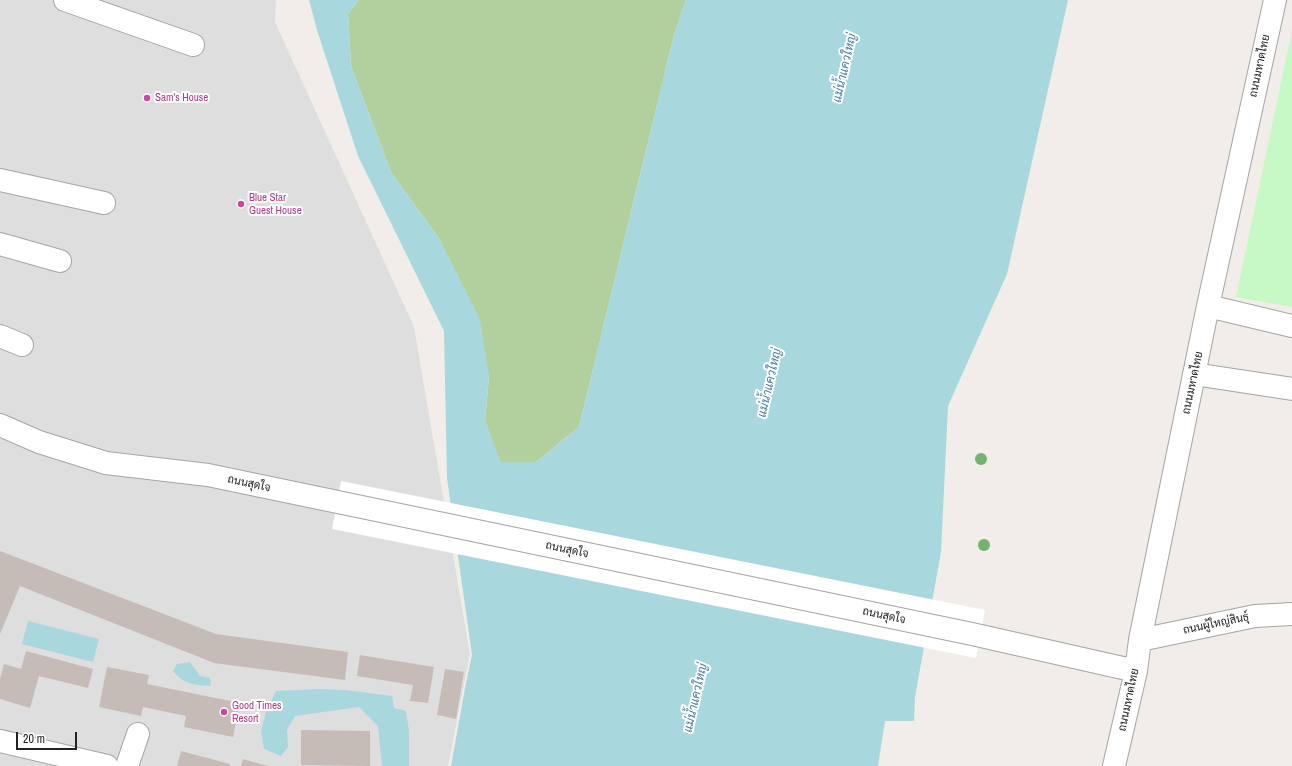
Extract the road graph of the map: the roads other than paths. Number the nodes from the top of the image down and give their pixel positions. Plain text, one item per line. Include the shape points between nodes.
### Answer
1 (1275, 0) edge
2 (78, 2) edge
3 (193, 45) dead end
4 (0, 180) edge
5 (104, 203) dead end
6 (0, 244) edge
7 (60, 261) dead end
8 (1208, 306) junction
9 (1292, 326) edge
10 (0, 336) edge
11 (22, 345) dead end
12 (1194, 374) junction
13 (1292, 389) edge
14 (0, 425) edge
15 (1292, 614) edge
16 (1140, 640) junction
17 (1136, 671) junction
18 (138, 734) dead end
19 (0, 741) edge
20 (107, 766) edge
21 (127, 766) edge
22 (1114, 766) edge

1 - 8 street, ถนนมหาดไทย
2 - 3 street
4 - 5 street
6 - 7 street
8 - 9 street
8 - 12 street, ถนนมหาดไทย
10 - 11 street
12 - 13 street
12 - 16 street, ถนนมหาดไทย
14 - 17 street, ถนนสุดใจ via 39,442 106,463 208,475 972,634
15 - 16 street, ถนนผู้ใหญ่สินธุ์ via 1255,616
16 - 17 street, ถนนมหาดไทย
17 - 22 street, ถนนมหาดไทย
18 - 21 street
19 - 20 street

